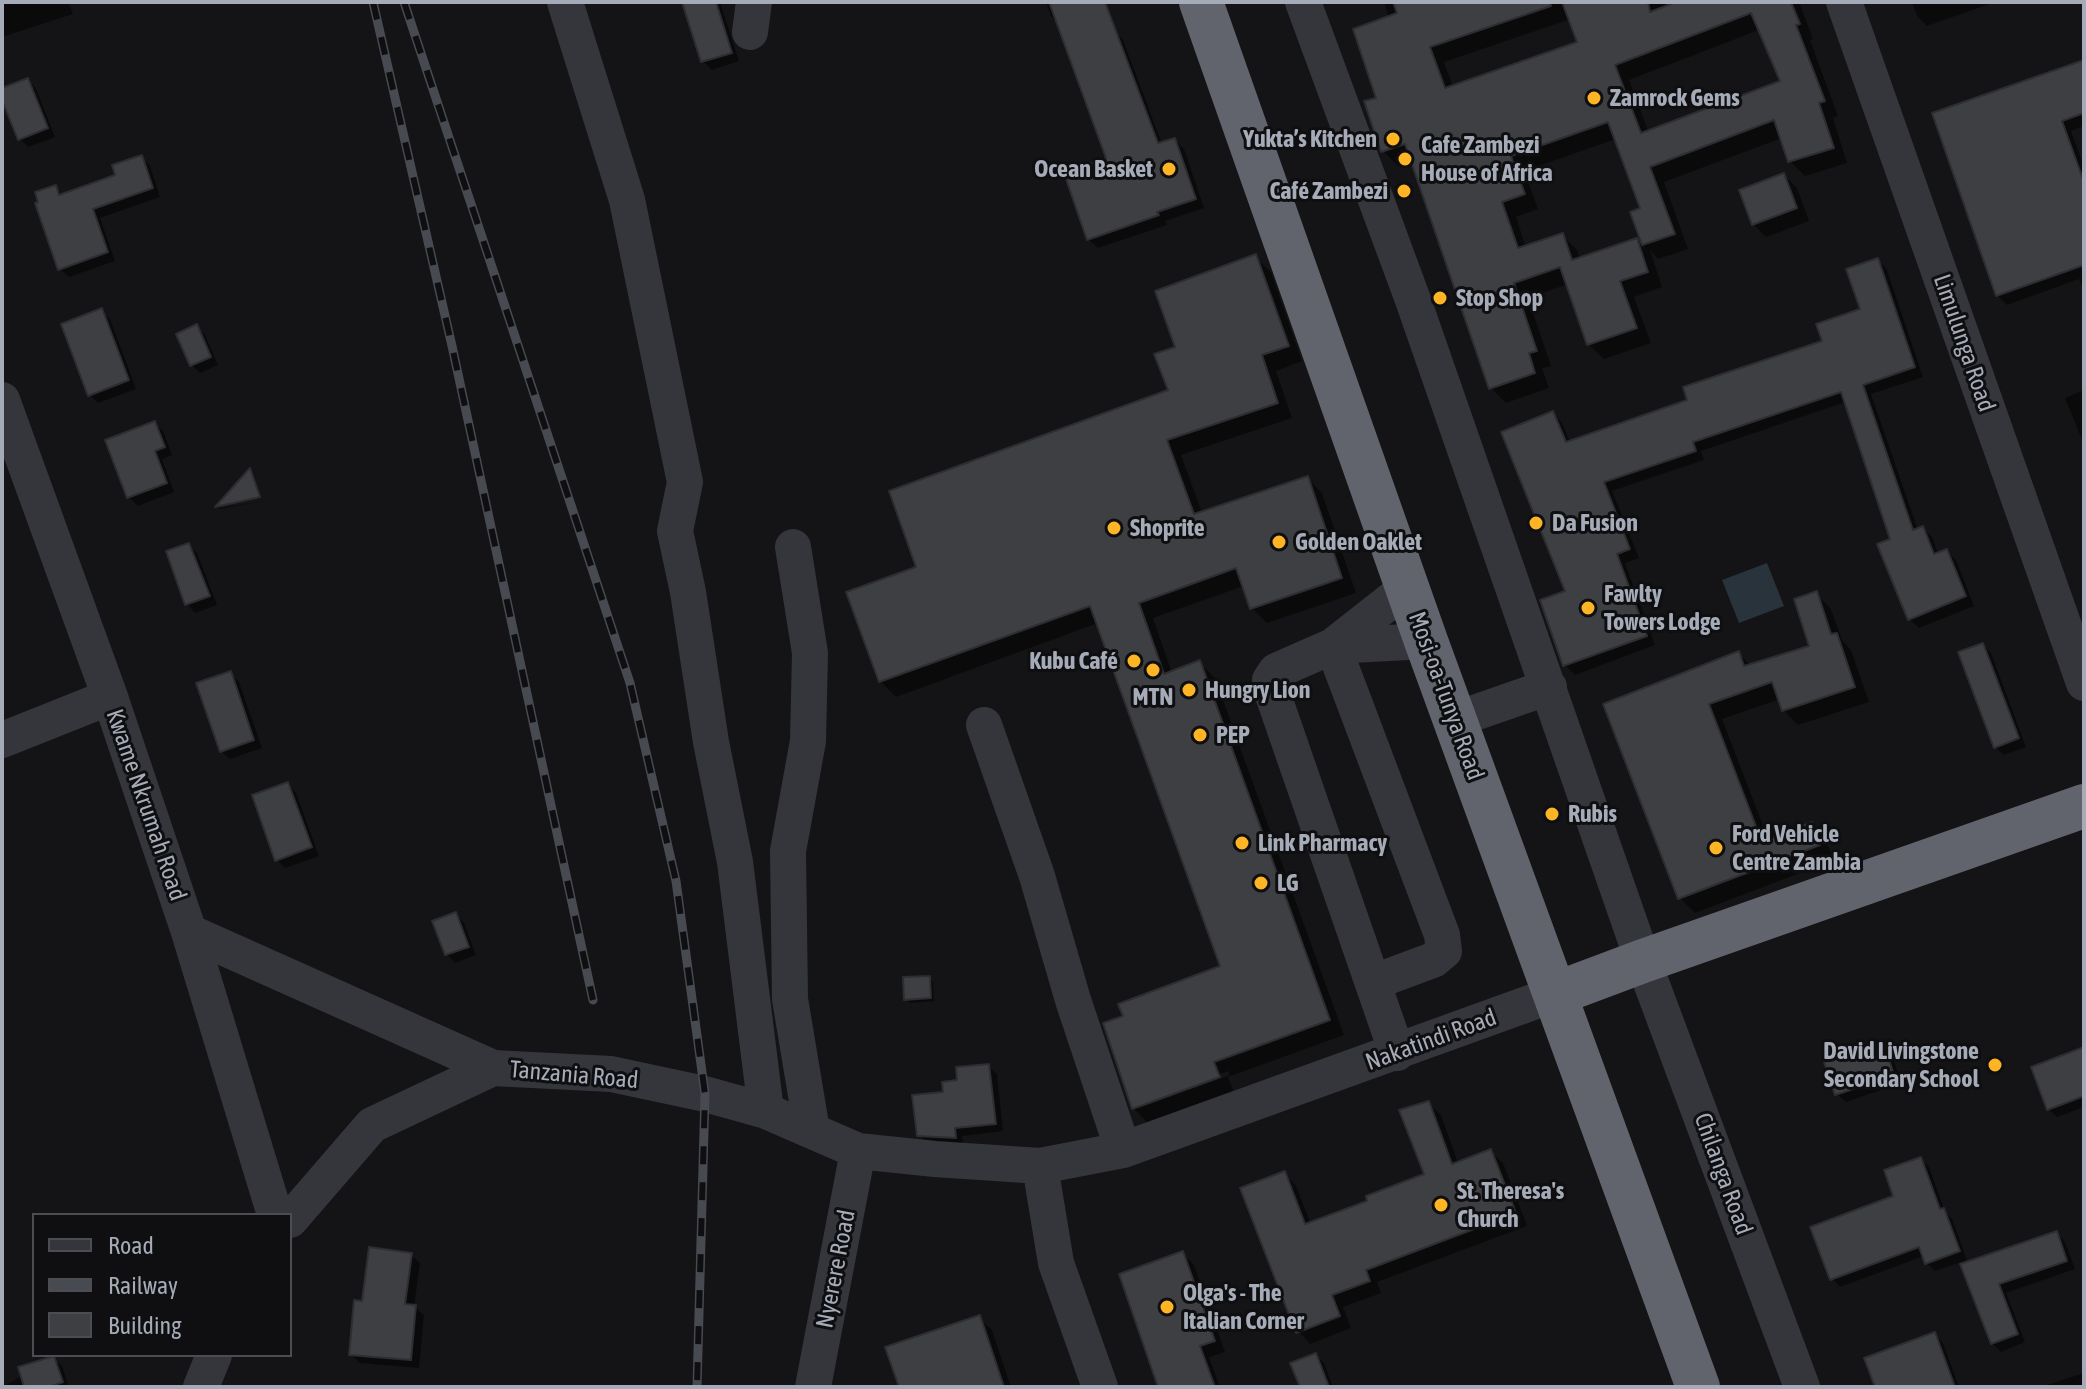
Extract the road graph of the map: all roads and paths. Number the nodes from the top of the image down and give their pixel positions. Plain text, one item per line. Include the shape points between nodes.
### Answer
1 (565, 2) edge
2 (1201, 2) edge
3 (1303, 2) edge
4 (1844, 2) edge
5 (2, 400) edge
6 (793, 547) dead end
7 (1408, 587) junction
8 (1426, 641) junction
9 (1333, 646) junction
10 (2084, 683) edge
11 (1549, 687) junction
12 (110, 697) junction
13 (1454, 720) junction
14 (984, 725) dead end
15 (2, 740) edge
16 (2084, 806) edge
17 (189, 932) junction
18 (1643, 961) junction
19 (1374, 982) junction
20 (1555, 994) junction
21 (1397, 1053) junction
22 (493, 1068) junction
23 (766, 1111) junction
24 (812, 1131) junction
25 (1123, 1150) junction
26 (858, 1151) junction
27 (1040, 1166) junction
28 (274, 1213) edge
29 (292, 1218) edge
30 (213, 1357) edge
31 (201, 1387) edge
32 (813, 1387) edge
33 (1100, 1387) edge
34 (1698, 1387) edge
35 (1802, 1387) edge

1 - 23 street via 627,200 685,482 675,531 735,862
2 - 7 highway, Mosi-oa-Tunya Road
3 - 11 street, Chilanga Road
4 - 10 street, Limulunga Road
5 - 12 street, Kwame Nkrumah Road
6 - 24 street via 810,653 808,741 788,851 790,999
7 - 8 highway, Mosi-oa-Tunya Road
7 - 9 street
8 - 9 street
8 - 13 highway, Mosi-oa-Tunya Road
9 - 19 street via 1276,671 1270,680
9 - 19 street via 1444,951
11 - 13 street
11 - 18 street, Chilanga Road
12 - 15 street
12 - 17 street, Kwame Nkrumah Road
13 - 20 highway, Mosi-oa-Tunya Road
14 - 25 street
16 - 18 highway, Nakatindi Road
17 - 22 street
17 - 28 street, Kwame Nkrumah Road
18 - 20 highway, Nakatindi Road
18 - 35 street, Chilanga Road
19 - 21 street
20 - 21 street, Nakatindi Road
20 - 34 highway, Mosi-oa-Tunya Road
21 - 25 street, Nakatindi Road
22 - 23 street, Tanzania Road via 611,1074
22 - 29 street, Tanzania Road via 372,1125
23 - 24 street, Nakatindi Road
24 - 26 street, Nakatindi Road
25 - 27 street, Nakatindi Road
26 - 27 street, Nakatindi Road
26 - 32 street, Nyerere Road
27 - 33 street via 1056,1263
30 - 31 street

